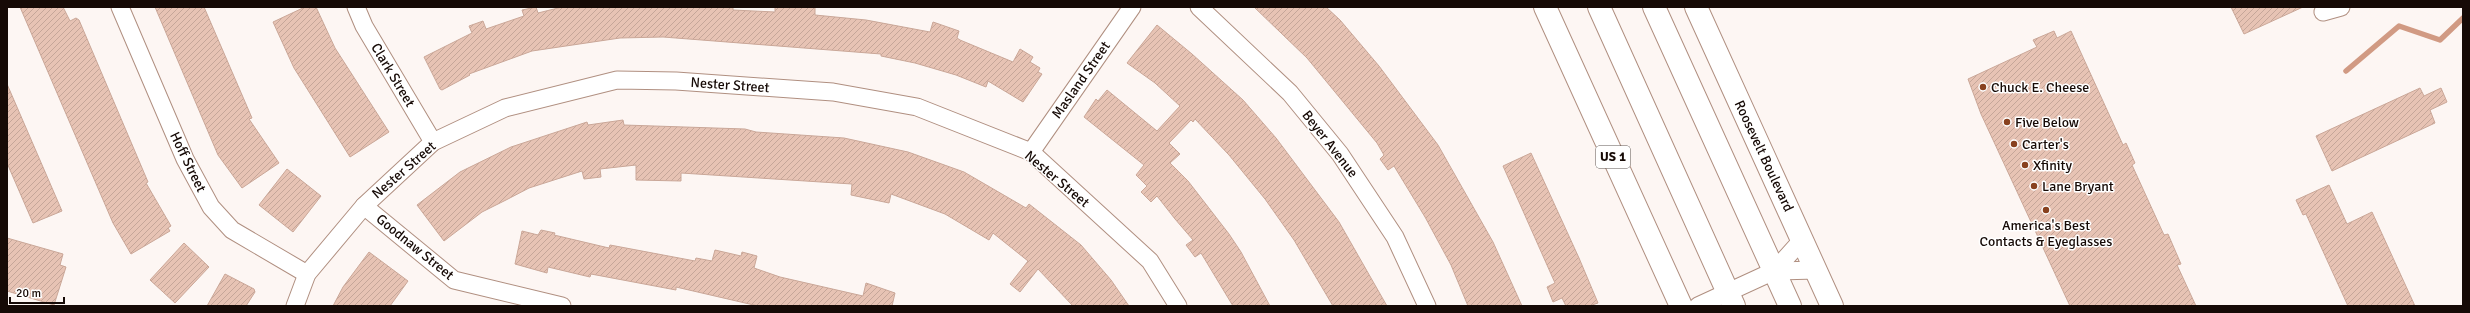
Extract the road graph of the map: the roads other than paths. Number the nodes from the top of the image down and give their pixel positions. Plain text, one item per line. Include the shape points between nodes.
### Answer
1 (120, 7) edge
2 (356, 7) edge
3 (1132, 7) edge
4 (1199, 7) edge
5 (1545, 7) edge
6 (1598, 7) edge
7 (1654, 7) edge
8 (1696, 7) edge
9 (2342, 7) edge
10 (2323, 12) dead end
11 (433, 142) junction
12 (1031, 152) junction
13 (364, 206) junction
14 (1802, 240) junction
15 (1816, 270) junction
16 (1774, 271) junction
17 (307, 274) junction
18 (1731, 299) edge
19 (294, 306) edge
20 (562, 306) edge
21 (1178, 306) edge
22 (1427, 306) edge
23 (1681, 306) edge
24 (1698, 306) edge
25 (1790, 306) edge
26 (1832, 306) edge

1 - 17 street, Hoff Street via 185,159 211,207 232,230
2 - 11 street, Clark Street via 364,26
3 - 12 street, Masland Street
4 - 22 street, Beyer Avenue via 1290,93 1340,154 1395,237
5 - 23 highway, US 1
6 - 18 highway
7 - 16 highway
8 - 14 highway, Roosevelt Boulevard
9 - 10 street
11 - 12 street, Nester Street via 512,106 617,80 676,81 832,92 917,107
11 - 13 street, Nester Street
12 - 21 street, Nester Street via 1150,261
13 - 17 street, Nester Street
13 - 20 street, Goodnaw Street via 454,280
14 - 15 highway, Roosevelt Boulevard
14 - 16 street
15 - 16 street
15 - 26 highway, Roosevelt Boulevard
16 - 18 street
16 - 25 highway
17 - 19 street, Nester Street
18 - 24 street

